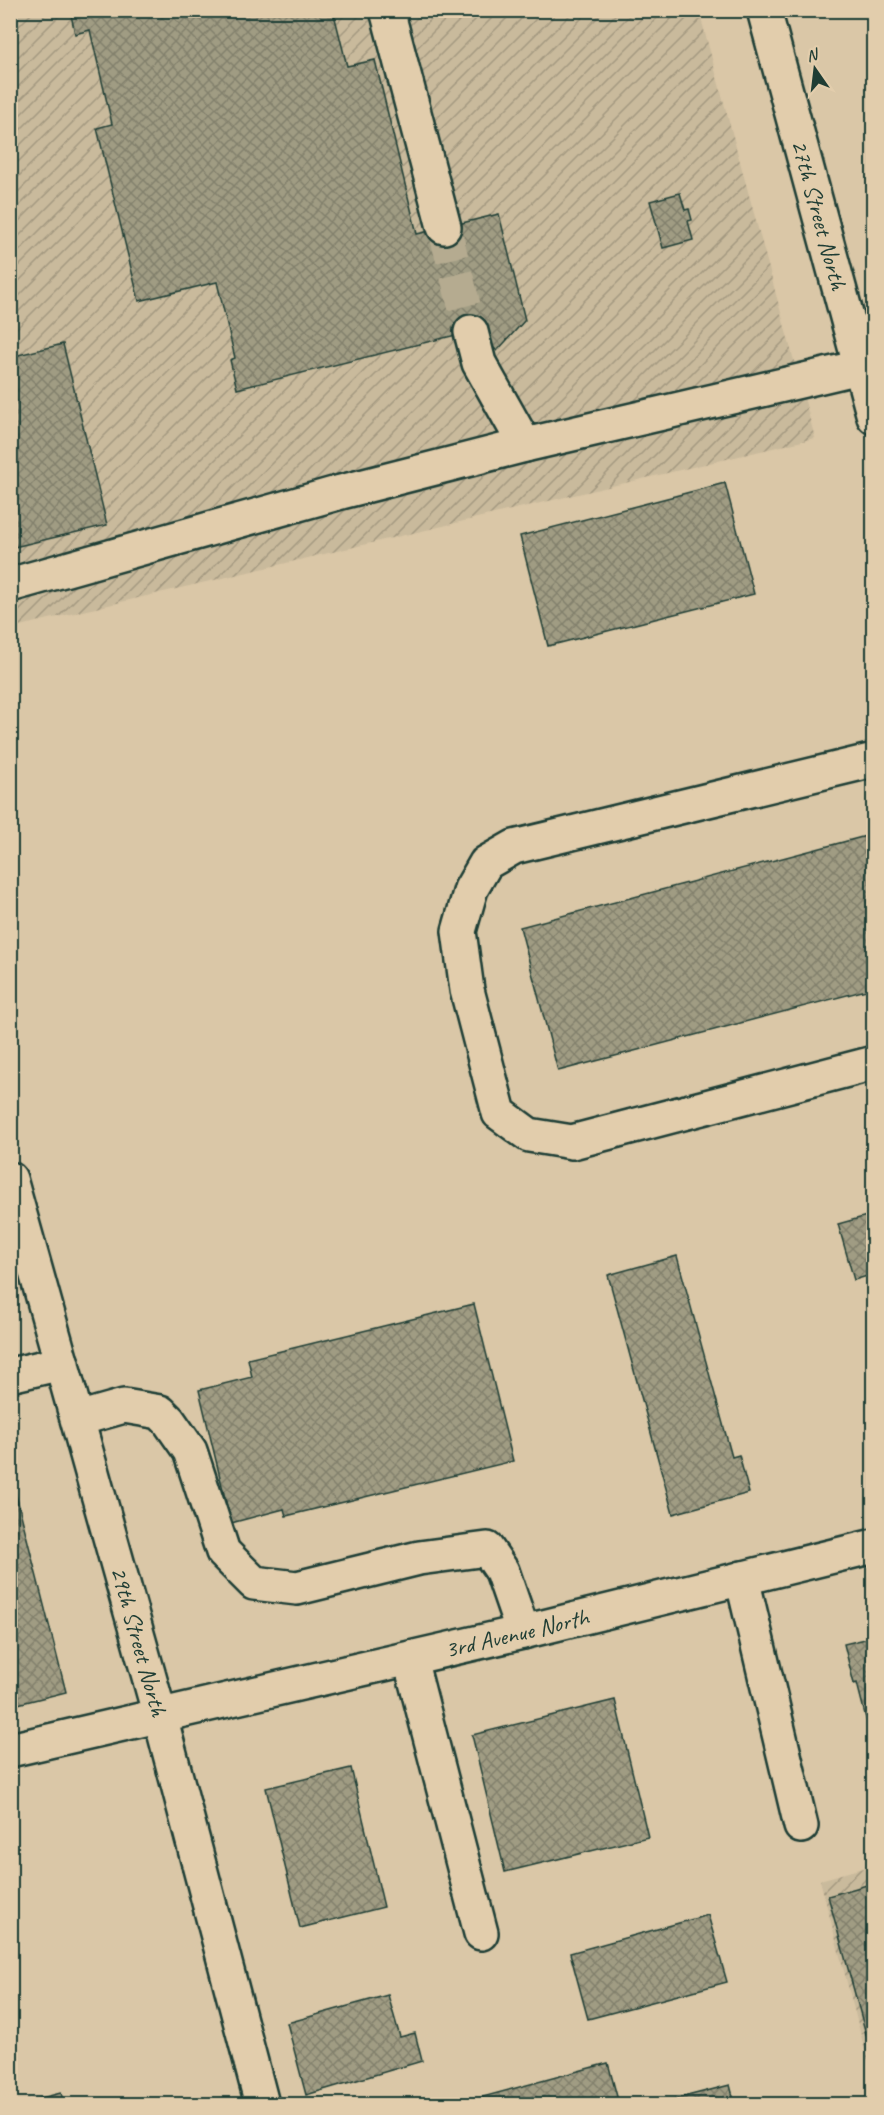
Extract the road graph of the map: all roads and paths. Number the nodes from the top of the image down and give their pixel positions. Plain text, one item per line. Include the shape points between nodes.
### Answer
1 (387, 10) edge
2 (764, 10) edge
3 (444, 227) tunnel mouth
4 (471, 332) tunnel mouth
5 (860, 367) junction
6 (872, 407) edge
7 (525, 445) junction
8 (10, 585) edge
9 (873, 760) edge
10 (873, 1063) edge
11 (10, 1179) edge
12 (62, 1363) junction
13 (10, 1375) edge
14 (78, 1419) junction
15 (873, 1546) edge
16 (742, 1578) junction
17 (523, 1632) junction
18 (410, 1659) junction
19 (160, 1716) junction
20 (10, 1750) edge
21 (801, 1826) dead end
22 (481, 1934) dead end
23 (262, 2104) edge

1 - 3 street
2 - 5 street, 27th Street North
4 - 7 street via 479,363
5 - 6 street, 27th Street North
5 - 7 street
7 - 8 street
9 - 10 street via 514,847 486,863 471,888 459,931 467,990 499,1113 529,1135 572,1142
11 - 12 street, 29th Street North
12 - 13 street
12 - 14 street, 29th Street North
14 - 17 street via 124,1406 165,1416 190,1451 223,1552 254,1583 297,1588 419,1558 487,1549 502,1571
14 - 19 street, 29th Street North
15 - 16 street, 3rd Avenue North
16 - 17 street, 3rd Avenue North
16 - 21 street
17 - 18 street, 3rd Avenue North
18 - 19 street, 3rd Avenue North
18 - 22 street
19 - 20 street, 3rd Avenue North
19 - 23 street, 29th Street North

